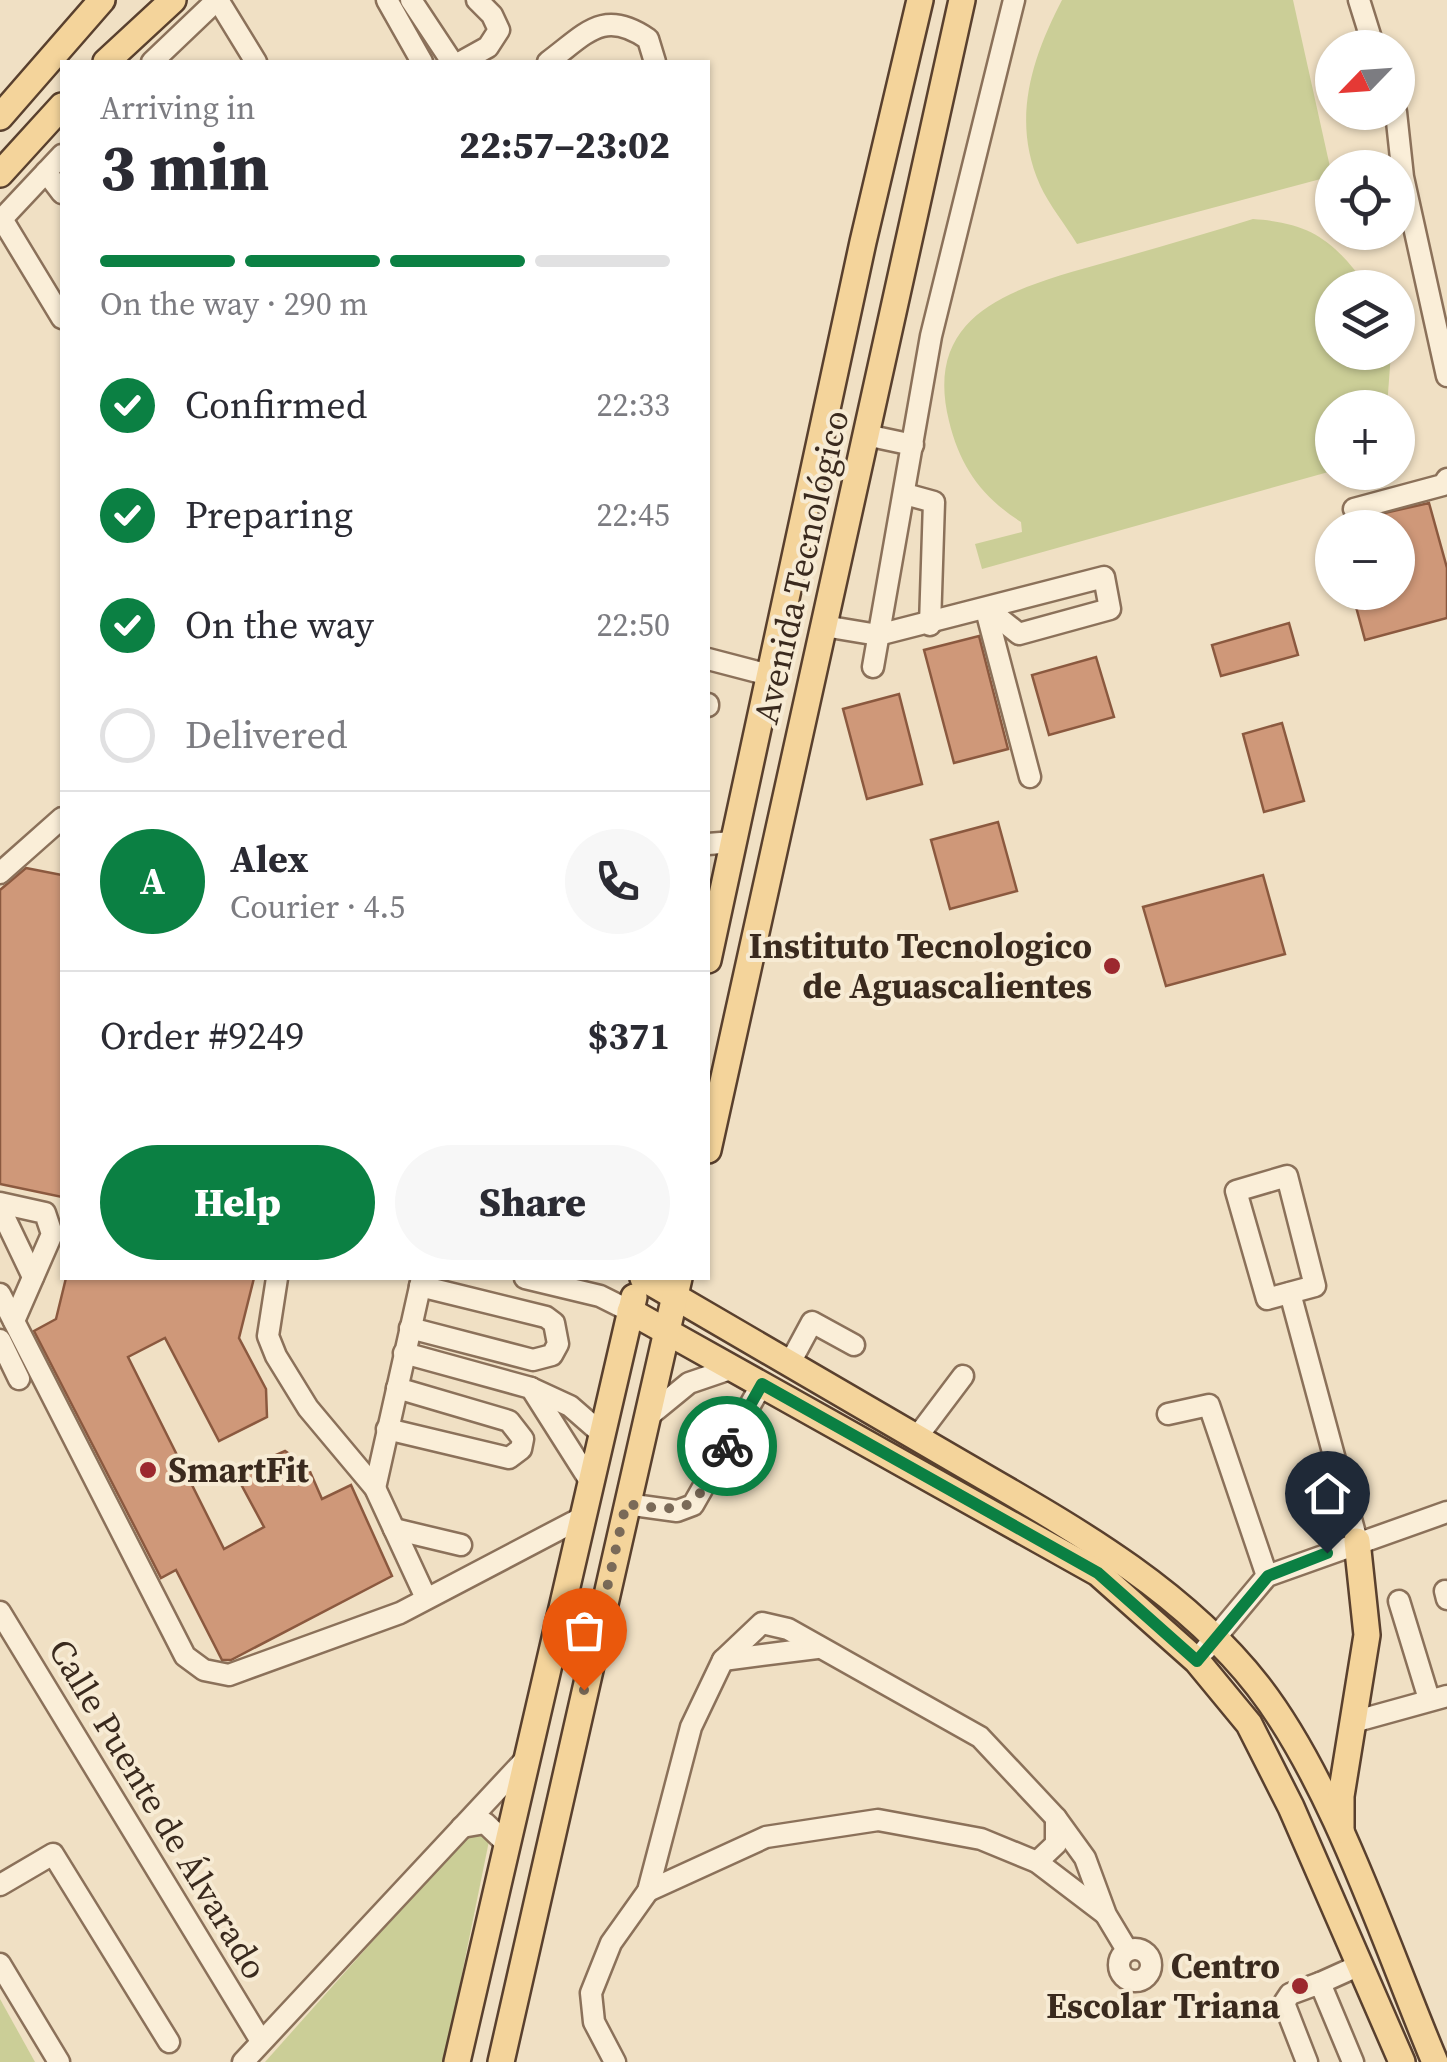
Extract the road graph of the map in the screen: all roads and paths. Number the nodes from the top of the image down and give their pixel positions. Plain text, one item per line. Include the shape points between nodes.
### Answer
1 (102, 0) edge
2 (173, 0) edge
3 (217, 0) edge
4 (386, 0) edge
5 (410, 0) edge
6 (477, 0) edge
7 (920, 0) edge
8 (962, 0) edge
9 (1014, 0) edge
10 (1359, 0) edge
11 (1368, 30) edge
12 (108, 60) edge
13 (154, 60) edge
14 (255, 60) edge
15 (421, 60) edge
16 (451, 60) edge
17 (465, 60) edge
18 (551, 60) edge
19 (654, 60) edge
20 (60, 108) edge
21 (0, 117) edge
22 (1398, 130) edge
23 (60, 157) edge
24 (46, 172) junction
25 (0, 174) edge
26 (60, 190) edge
27 (1, 220) edge
28 (60, 315) edge
29 (1447, 376) edge
30 (866, 435) junction
31 (913, 445) junction
32 (1447, 479) edge
33 (905, 494) junction
34 (1354, 509) dead end
35 (987, 610) junction
36 (930, 625) junction
37 (824, 626) junction
38 (878, 635) junction
39 (710, 660) edge
40 (873, 668) dead end
41 (769, 675) junction
42 (1030, 777) dead end
43 (60, 820) edge
44 (720, 843) edge
45 (0, 873) edge
46 (713, 899) edge
47 (710, 936) edge
48 (710, 1141) edge
49 (0, 1206) edge
50 (8, 1244) edge
51 (33, 1278) junction
52 (277, 1280) edge
53 (641, 1280) edge
54 (650, 1280) edge
55 (421, 1282) edge
56 (560, 1282) edge
57 (677, 1287) edge
58 (1290, 1293) junction
59 (0, 1294) edge
60 (630, 1311) junction
61 (14, 1320) junction
62 (410, 1328) junction
63 (665, 1330) junction
64 (0, 1340) edge
65 (854, 1344) dead end
66 (404, 1352) junction
67 (792, 1361) junction
68 (733, 1368) junction
69 (963, 1376) dead end
70 (19, 1379) dead end
71 (762, 1384) junction
72 (397, 1388) junction
73 (531, 1388) junction
74 (1168, 1414) dead end
75 (644, 1420) junction
76 (388, 1429) junction
77 (601, 1432) junction
78 (916, 1438) junction
79 (590, 1481) junction
80 (375, 1488) junction
81 (626, 1504) junction
82 (1447, 1512) edge
83 (581, 1518) junction
84 (394, 1530) junction
85 (1357, 1541) junction
86 (461, 1545) dead end
87 (1268, 1576) junction
88 (426, 1598) junction
89 (1399, 1602) dead end
90 (0, 1612) edge
91 (1214, 1636) junction
92 (817, 1648) junction
93 (723, 1660) junction
94 (1197, 1661) junction
95 (1438, 1698) edge
96 (1353, 1722) junction
97 (524, 1761) junction
98 (1056, 1818) junction
99 (462, 1827) junction
100 (1340, 1835) junction
101 (506, 1842) junction
102 (1036, 1862) junction
103 (0, 1886) edge
104 (648, 1890) junction
105 (1106, 1914) junction
106 (1128, 1950) dead end
107 (0, 1964) edge
108 (1360, 1965) junction
109 (1320, 1983) junction
110 (261, 2041) junction
111 (169, 2042) dead end
112 (60, 2062) edge
113 (243, 2062) edge
114 (457, 2062) edge
115 (501, 2062) edge
116 (615, 2062) edge
117 (1307, 2062) edge
118 (1353, 2062) edge
119 (1402, 2062) edge
120 (1435, 2062) edge

1 - 21 main road
2 - 12 main road
3 - 13 street
3 - 14 street
4 - 15 street
5 - 16 street
6 - 17 street via 498,30 488,47
7 - 41 main road, Avenida Tecnológico
8 - 30 main road, Avenida Tecnológico
9 - 31 street via 931,336
10 - 11 street
18 - 19 street via 598,25 626,24 648,39
20 - 25 main road
22 - 29 street
23 - 24 street
24 - 26 street
24 - 27 street
27 - 28 street
30 - 31 street
30 - 37 main road, Avenida Tecnológico
31 - 33 street
32 - 34 street
33 - 36 street via 934,502
33 - 38 street
35 - 35 street via 1019,634 1110,609 1104,577
35 - 36 street
35 - 42 street
36 - 38 street
37 - 38 street
37 - 48 main road, Avenida Tecnológico
38 - 40 street
39 - 41 street
41 - 44 main road, Avenida Tecnológico
43 - 45 street
44 - 46 main road, Avenida Tecnológico
46 - 47 main road, Avenida Tecnológico
49 - 50 street
49 - 51 street via 45,1213 52,1234
50 - 51 street
51 - 61 street
52 - 80 street via 268,1336 276,1356 308,1408
53 - 60 main road
54 - 57 main road
55 - 62 street
55 - 62 street via 546,1317 558,1344 552,1355 533,1360
56 - 60 street
57 - 63 main road
57 - 67 main road
58 - 58 street via 1315,1286 1286,1176 1236,1191 1267,1299
58 - 85 street
59 - 61 street
60 - 63 main road
60 - 77 main road
61 - 88 street via 185,1656 204,1670 230,1675
62 - 66 street
63 - 68 main road
63 - 75 main road
64 - 70 street
65 - 67 street via 812,1322
66 - 72 street
66 - 73 street
67 - 78 main road
68 - 71 main road
68 - 75 street via 689,1383
69 - 78 street
71 - 81 street via 692,1505 677,1511
71 - 94 main road via 1098,1573
72 - 76 street
72 - 76 street via 509,1422 523,1439 521,1449 509,1458
73 - 77 street via 570,1406
73 - 79 street
74 - 87 street via 1210,1405
75 - 81 main road
76 - 80 street
77 - 79 main road
78 - 91 main road via 1110,1550
79 - 83 main road
80 - 84 street
81 - 115 main road
82 - 85 street
83 - 88 street
83 - 97 main road
84 - 86 street
84 - 88 street
85 - 87 street
85 - 96 main road via 1367,1635
87 - 91 street
89 - 95 street
90 - 110 street, Calle Puente de Álvarado
91 - 94 street
91 - 100 main road via 1287,1730
92 - 93 street
92 - 93 street via 788,1629 762,1624
92 - 98 street via 980,1737
93 - 104 street via 691,1727
94 - 108 main road via 1249,1724
95 - 96 street
96 - 100 main road
97 - 99 street
97 - 101 main road
98 - 102 street via 1056,1844
98 - 105 street via 1085,1858
99 - 101 street via 485,1823
99 - 110 street
100 - 120 main road
101 - 114 main road
102 - 104 street via 982,1839 878,1820 766,1837
102 - 105 street
103 - 111 street via 53,1854
104 - 116 street via 611,1943 591,1993 594,2022
105 - 106 street
107 - 112 street
108 - 109 street
108 - 119 main road
109 - 117 street via 1284,2003
109 - 118 street
110 - 113 street

